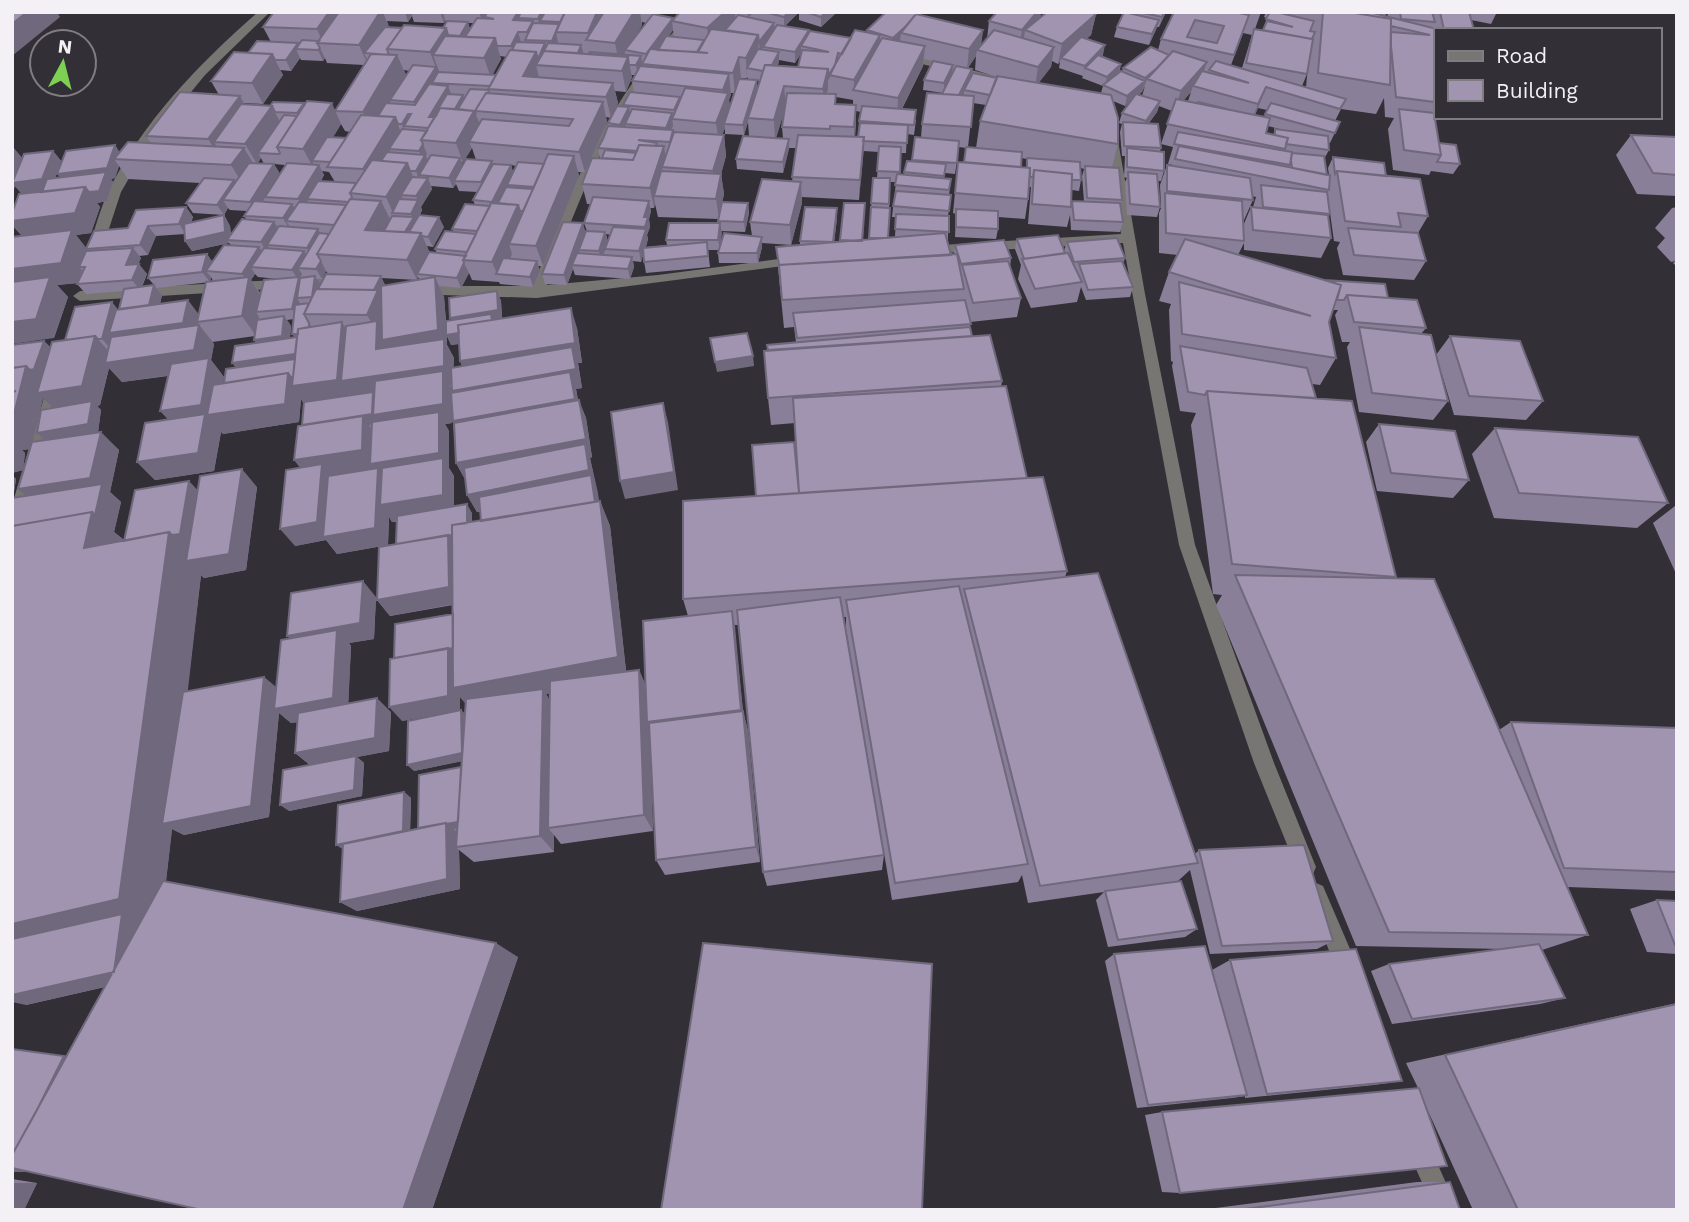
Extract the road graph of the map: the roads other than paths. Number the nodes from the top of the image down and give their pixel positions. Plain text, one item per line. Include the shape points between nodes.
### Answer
1 (265, 12) edge
2 (700, 12) edge
3 (894, 54) edge
4 (1013, 84) edge
5 (1108, 118) edge
6 (1128, 238) junction
7 (916, 251) edge
8 (822, 258) edge
9 (362, 281) edge
10 (398, 288) edge
11 (537, 293) junction
12 (57, 376) edge
13 (12, 535) edge
14 (1356, 990) edge
15 (1412, 1130) edge
16 (1446, 1210) edge

1 - 9 street via 220,50 159,119 115,192 78,303
2 - 11 street via 675,32 635,83 554,244
3 - 4 street
5 - 6 street
6 - 7 street
6 - 14 street via 1187,545 1264,763
8 - 11 street
10 - 11 street via 466,294
12 - 13 street
15 - 16 street

